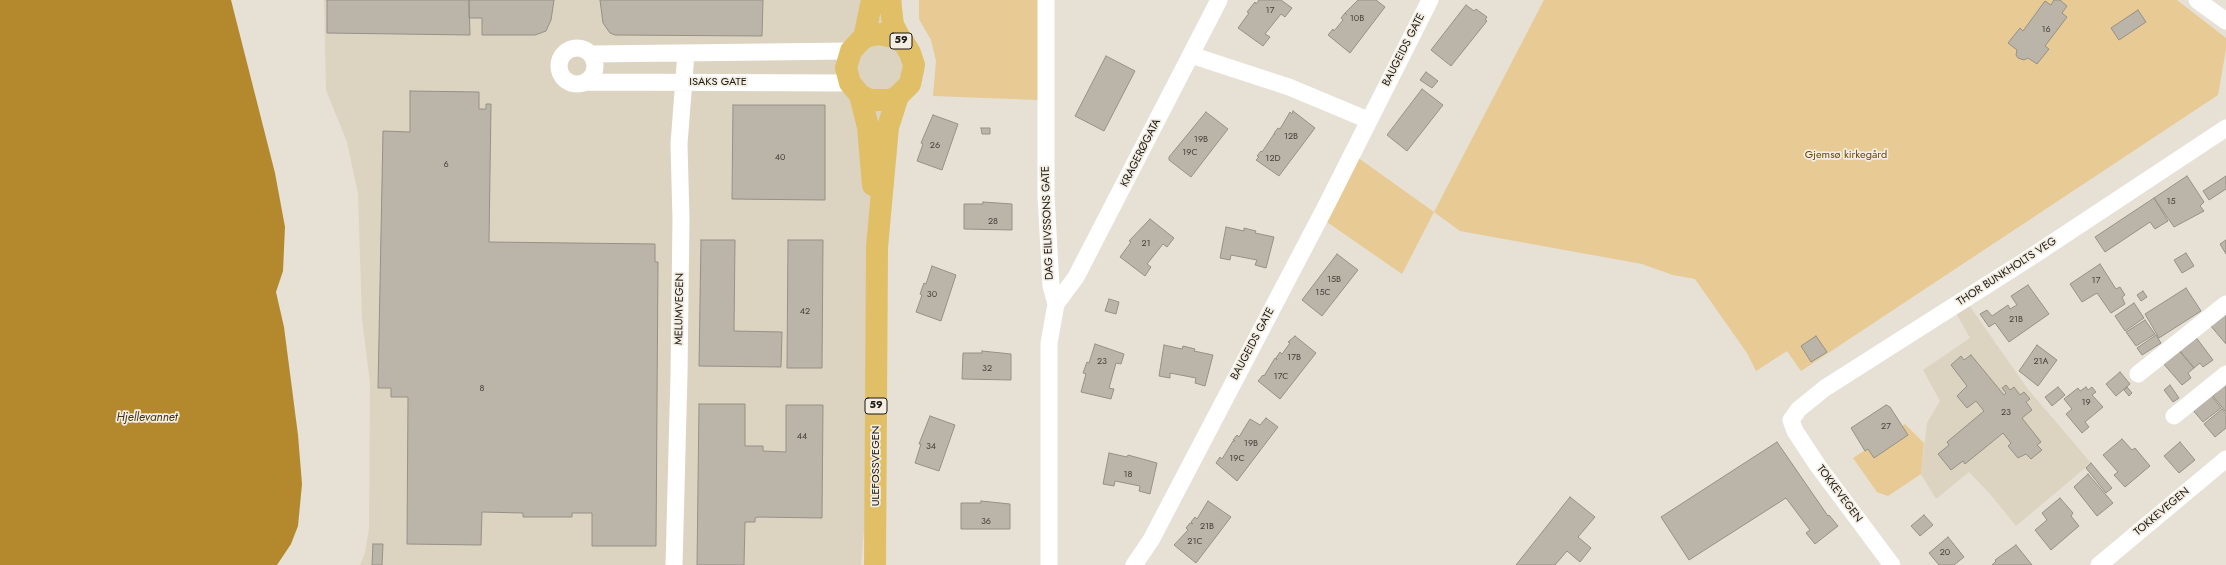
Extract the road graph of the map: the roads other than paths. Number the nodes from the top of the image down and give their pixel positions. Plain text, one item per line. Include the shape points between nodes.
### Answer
1 (872, 0) edge
2 (890, 0) edge
3 (1046, 0) edge
4 (1220, 0) edge
5 (1430, 0) edge
6 (2197, 0) edge
7 (2226, 21) edge
8 (902, 42) junction
9 (857, 45) junction
10 (686, 53) junction
11 (591, 54) junction
12 (1191, 56) junction
13 (586, 82) junction
14 (682, 82) junction
15 (855, 89) junction
16 (898, 96) junction
17 (1368, 120) junction
18 (2226, 128) edge
19 (877, 247) junction
20 (1056, 304) junction
21 (2226, 304) edge
22 (2138, 374) dead end
23 (2226, 374) edge
24 (2174, 416) dead end
25 (1791, 420) joint
26 (2226, 459) edge
27 (674, 565) edge
28 (875, 565) edge
29 (1049, 565) edge
30 (1134, 565) edge
31 (1892, 565) edge
32 (2099, 565) edge

1 - 9 main road, 59
2 - 8 main road, 59 via 893,25
3 - 20 street, DAG EILIVSSONS GATE via 1046,196 1051,286
4 - 12 street, KRAGERØGATA
5 - 17 street, BAUGEIDS GATE
6 - 7 street
8 - 9 main road, 59 via 880,34
8 - 16 main road, 59 via 910,53 914,73 910,84
9 - 10 street, ISAKS GATE
9 - 15 main road, 59 via 846,68
10 - 11 street, ISAKS GATE
10 - 14 street, MELUMVEGEN
11 - 13 street via 595,61 595,70
11 - 13 street, ISAKS GATE via 584,49 574,48 566,51 559,61 559,73 566,81 580,84
12 - 17 street via 1289,87
12 - 20 street, KRAGERØGATA via 1076,277
13 - 14 street, ISAKS GATE
14 - 15 street, ISAKS GATE
14 - 27 street, MELUMVEGEN
15 - 16 main road via 870,100 880,101
15 - 19 main road, ULEFOSSVEGEN / 59 via 868,127
16 - 19 main road, ULEFOSSVEGEN / 59 via 888,127
17 - 30 street, BAUGEIDS GATE via 1325,208 1151,540
18 - 25 street, THOR BUNKHOLTS VEG via 2031,257 1825,388 1799,409
19 - 28 main road, ULEFOSSVEGEN / 59
20 - 29 street, DAG EILIVSSONS GATE via 1049,343
21 - 22 street
23 - 24 street
25 - 31 street, TOKKEVEGEN via 1795,431 1818,466
26 - 32 street, TOKKEVEGEN

